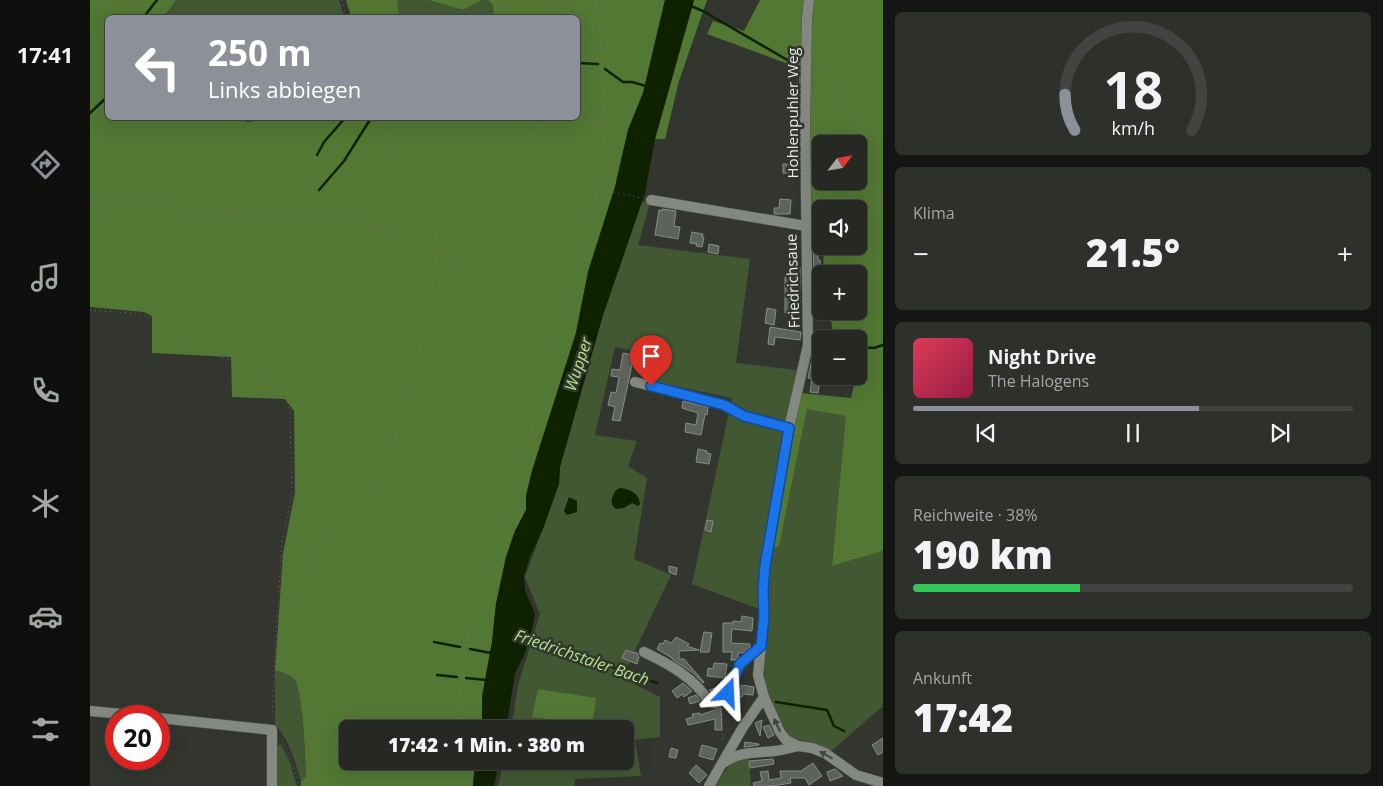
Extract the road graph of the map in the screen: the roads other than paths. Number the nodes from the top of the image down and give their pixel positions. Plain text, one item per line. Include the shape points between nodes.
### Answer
1 (809, 0) edge
2 (651, 200) road end
3 (806, 226) junction
4 (635, 382) dead end
5 (789, 428) junction
6 (761, 646) junction
7 (644, 652) dead end
8 (764, 697) junction
9 (90, 711) edge
10 (105, 712) edge
11 (170, 719) edge
12 (798, 746) junction
13 (725, 762) junction
14 (883, 783) edge
15 (272, 786) edge
16 (709, 786) edge

1 - 3 street, Hohlenpuhler Weg
2 - 3 street, Friedrichsaue
3 - 5 street, Friedrichsaue via 808,345
4 - 5 street via 719,404 744,416
5 - 6 street, Friedrichsaue via 765,566
6 - 7 street via 740,664 726,697 720,702 709,702 704,692 675,668
6 - 8 street, Friedrichsaue via 758,675
12 -> 8 street, Friedrichsaue via 784,738
8 - 13 street via 743,727
9 - 10 street
11 - 15 street via 272,730
12 - 13 street via 745,753
14 -> 12 street via 862,778 825,753
13 - 16 street

